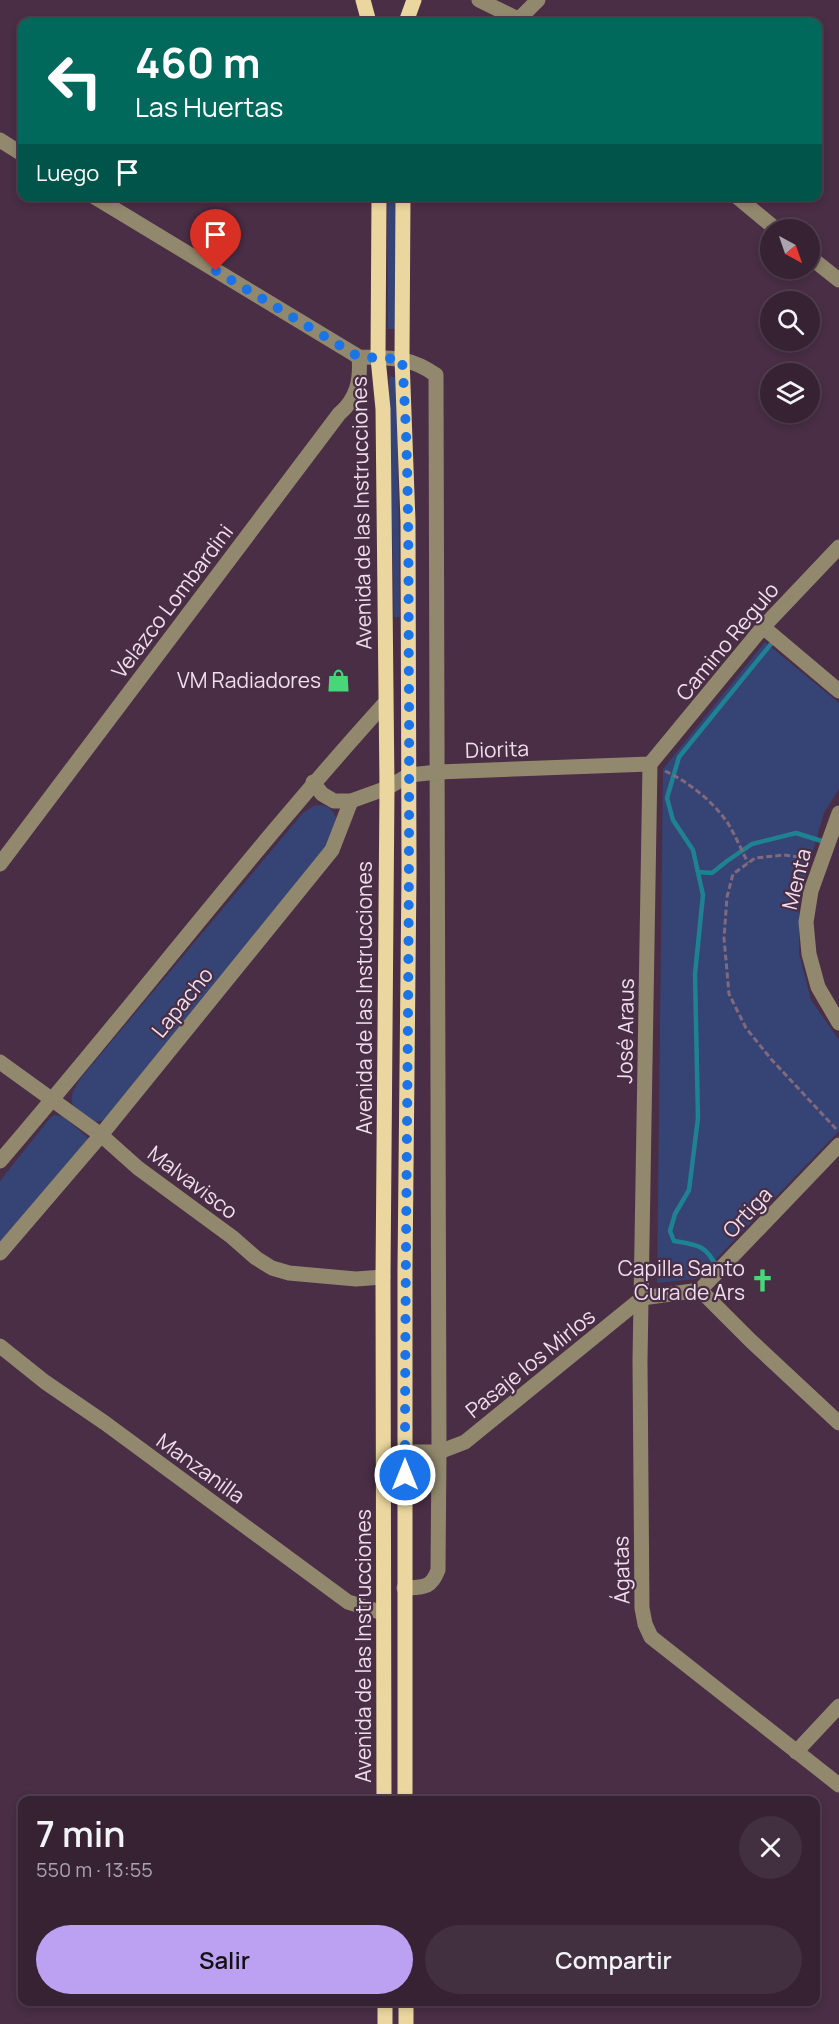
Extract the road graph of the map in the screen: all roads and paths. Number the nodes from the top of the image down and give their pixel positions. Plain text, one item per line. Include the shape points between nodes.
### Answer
1 (363, 0) edge
2 (414, 0) edge
3 (479, 0) edge
4 (496, 0) edge
5 (538, 0) edge
6 (368, 18) edge
7 (407, 18) edge
8 (512, 18) edge
9 (515, 18) edge
10 (522, 18) edge
11 (0, 140) edge
12 (18, 151) edge
13 (101, 201) edge
14 (379, 201) edge
15 (404, 201) edge
16 (742, 201) edge
17 (764, 219) edge
18 (820, 265) edge
19 (839, 280) edge
20 (359, 357) junction
21 (378, 358) junction
22 (402, 359) junction
23 (839, 548) edge
24 (763, 627) junction
25 (839, 691) edge
26 (385, 703) junction
27 (657, 767) junction
28 (438, 772) junction
29 (409, 775) junction
30 (313, 782) junction
31 (387, 788) junction
32 (351, 801) junction
33 (839, 813) edge
34 (822, 859) junction
35 (747, 862) junction
36 (0, 864) edge
37 (839, 1023) edge
38 (0, 1062) edge
39 (53, 1100) junction
40 (839, 1133) edge
41 (101, 1135) junction
42 (839, 1145) edge
43 (0, 1161) edge
44 (0, 1253) edge
45 (382, 1277) junction
46 (700, 1290) junction
47 (642, 1298) junction
48 (0, 1346) edge
49 (839, 1423) edge
50 (405, 1452) junction
51 (439, 1452) junction
52 (405, 1588) junction
53 (383, 1613) junction
54 (839, 1706) edge
55 (796, 1752) junction
56 (839, 1785) edge
57 (384, 1796) edge
58 (405, 1796) edge
59 (385, 2006) edge
60 (406, 2006) edge
61 (385, 2024) edge
62 (406, 2024) edge

1 - 6 main road
2 - 7 main road
3 - 8 street
4 - 9 street
5 - 10 street
11 - 12 street
13 - 20 street
14 - 21 main road, Avenida de las Instrucciones
15 - 22 main road, Avenida de las Instrucciones
16 - 17 street
18 - 19 street
20 - 21 street
20 - 36 street, Velazco Lombardini via 359,386 348,406 331,423
21 - 22 street
21 - 26 main road, Avenida de las Instrucciones via 383,409
22 - 28 street, Avenida de las Instrucciones via 420,364 436,375
22 - 29 main road, Avenida de las Instrucciones via 408,510
23 - 24 street, Camino Regulo
24 - 25 street
24 - 27 street, Camino Regulo
26 - 30 street, Lapacho
26 - 31 main road, Avenida de las Instrucciones
27 - 28 street, Diorita
27 - 35 path via 704,796 728,824
27 - 47 street, José Araus
28 - 29 street, Diorita
28 - 51 street, Avenida de las Instrucciones
29 - 31 street, Diorita
29 - 50 main road, Avenida de las Instrucciones
30 - 32 street via 334,801
30 - 39 street, Lapacho
31 - 32 street, Diorita
31 - 45 main road, Avenida de las Instrucciones
32 - 41 street, Lapacho via 332,850
33 - 34 street, Menta
34 - 35 path via 784,855
34 - 37 street, Menta via 806,922 809,954 819,987
35 - 40 path via 734,874 726,897 724,938 729,994 765,1052
38 - 39 street, Malvavisco
39 - 41 street, Malvavisco
39 - 43 street, Lapacho
41 - 44 street, Lapacho
41 - 45 street, Malvavisco via 138,1168 272,1268 356,1279
42 - 46 street, Ortiga
45 - 53 main road, Avenida de las Instrucciones
46 - 47 street
46 - 49 street
47 - 51 street, Pasaje los Mirlos via 465,1442
47 - 55 street, Ágatas via 645,1624 651,1637 666,1650
48 - 53 street, Manzanilla via 348,1602
50 - 51 street
50 - 52 main road, Avenida de las Instrucciones
51 - 52 street, Avenida de las Instrucciones via 438,1570 434,1581 425,1587
52 - 58 main road, Avenida de las Instrucciones
53 - 57 main road, Avenida de las Instrucciones
54 - 55 street
55 - 56 street, Ágatas
59 - 61 main road
60 - 62 main road

